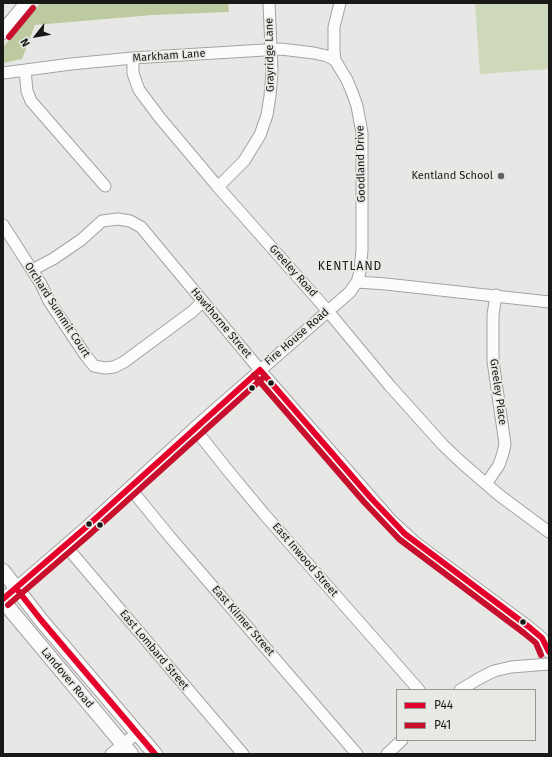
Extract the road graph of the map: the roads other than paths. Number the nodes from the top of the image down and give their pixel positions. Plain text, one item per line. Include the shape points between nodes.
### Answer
1 (27, 3) edge
2 (269, 3) edge
3 (340, 3) edge
4 (3, 32) edge
5 (271, 50) junction
6 (133, 58) junction
7 (335, 60) junction
8 (26, 70) junction
9 (3, 73) edge
10 (105, 186) dead end
11 (218, 188) junction
12 (3, 225) edge
13 (32, 270) junction
14 (357, 282) junction
15 (496, 295) junction
16 (202, 302) junction
17 (549, 302) edge
18 (327, 310) junction
19 (260, 370) junction
20 (194, 428) junction
21 (486, 484) junction
22 (130, 488) junction
23 (549, 532) edge
24 (65, 545) junction
25 (3, 571) edge
26 (16, 588) junction
27 (3, 600) edge
28 (549, 652) edge
29 (549, 664) edge
30 (418, 689) edge
31 (462, 689) edge
32 (137, 733) junction
33 (401, 741) edge
34 (127, 749) edge
35 (151, 749) edge
36 (111, 754) edge
37 (136, 754) edge
38 (243, 754) edge
39 (357, 754) edge
40 (387, 754) edge

1 - 4 main road
2 - 5 street, Grayridge Lane
3 - 7 street, Goodland Drive via 334,27
5 - 6 street, Markham Lane
5 - 7 street, Markham Lane via 300,50
5 - 11 street, Grayridge Lane via 270,96 260,135 244,161
6 - 8 street, Markham Lane
6 - 11 street, Greeley Road via 133,73 140,90
7 - 14 street, Goodland Drive via 352,92 362,133 362,250
8 - 9 street, Markham Lane
8 - 10 street via 27,91 31,101
11 - 18 street, Greeley Road
12 - 13 street, Orchard Summit Court
13 - 16 street, Hawthorne Street via 81,240 102,221 130,221 140,227
13 - 16 street, Orchard Summit Court via 49,301 94,366 105,368 124,362
14 - 15 street
14 - 18 street, Fire House Road via 350,292
15 - 17 street
15 - 21 street, Greeley Place via 493,315 493,361 505,444 499,465
16 - 19 street, Hawthorne Street
18 - 19 street, Fire House Road
18 - 21 street, Greeley Road via 443,446
19 - 20 street, Fire House Road
19 - 28 street, Hawthorne Street via 405,534 529,627 542,638
20 - 22 street, Fire House Road
20 - 30 street, East Inwood Street via 264,514
21 - 23 street, Greeley Road
22 - 24 street, Fire House Road
22 - 39 street, East Kilmer Street
24 - 26 street, Fire House Road
24 - 38 street, East Lombard Street
25 - 26 main road, Landover Road
26 - 27 street, Fire House Road
26 - 32 main road, Landover Road
27 - 34 main road, Landover Road
29 - 31 street via 494,671
32 - 34 street
32 - 35 main road, Landover Road
33 - 40 street
34 - 36 street
35 - 37 street

